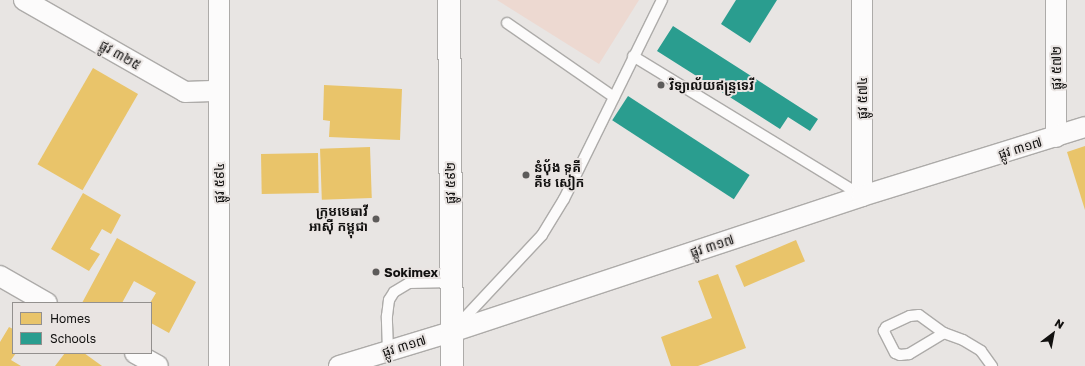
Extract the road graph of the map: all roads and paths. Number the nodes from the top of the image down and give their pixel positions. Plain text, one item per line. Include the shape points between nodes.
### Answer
1 (24, 0) edge
2 (219, 0) edge
3 (449, 0) edge
4 (662, 0) edge
5 (862, 0) edge
6 (1056, 0) edge
7 (507, 23) dead end
8 (633, 56) junction
9 (219, 91) junction
10 (614, 97) junction
11 (1085, 128) edge
12 (1056, 136) junction
13 (862, 196) junction
14 (0, 276) edge
15 (451, 282) junction
16 (45, 302) edge
17 (452, 332) junction
18 (944, 334) junction
19 (388, 351) junction
20 (137, 354) edge
21 (158, 366) edge
22 (219, 366) edge
23 (339, 366) edge
24 (452, 366) edge
25 (992, 366) edge

1 - 9 street, ផ្លូវ ៣២៥ via 185,92
2 - 9 street, ផ្លូវ ៥៩៤
3 - 15 street, ផ្លូវ ៥៩២
4 - 8 lane
5 - 13 street, ផ្លូវ ៥៧៤
6 - 12 street, ផ្លូវ ៥៧២
7 - 10 lane
8 - 10 lane
8 - 13 lane
9 - 22 street, ផ្លូវ ៥៩៤
10 - 17 lane via 564,199 542,235
11 - 12 street, ផ្លូវ ៣១៧
12 - 13 street, ផ្លូវ ៣១៧
13 - 17 street, ផ្លូវ ៣១៧
14 - 16 street
15 - 17 street, ផ្លូវ ៥៩២
15 - 19 lane via 409,283 394,292 389,300 387,316
17 - 19 street, ផ្លូវ ៣១៧
17 - 24 street, ផ្លូវ ៥៩២
18 - 18 lane via 909,354 900,355 895,353 884,331 886,327 910,316 919,315
18 - 25 lane via 963,340 981,351
19 - 23 street, ផ្លូវ ៣១៧
20 - 21 street

